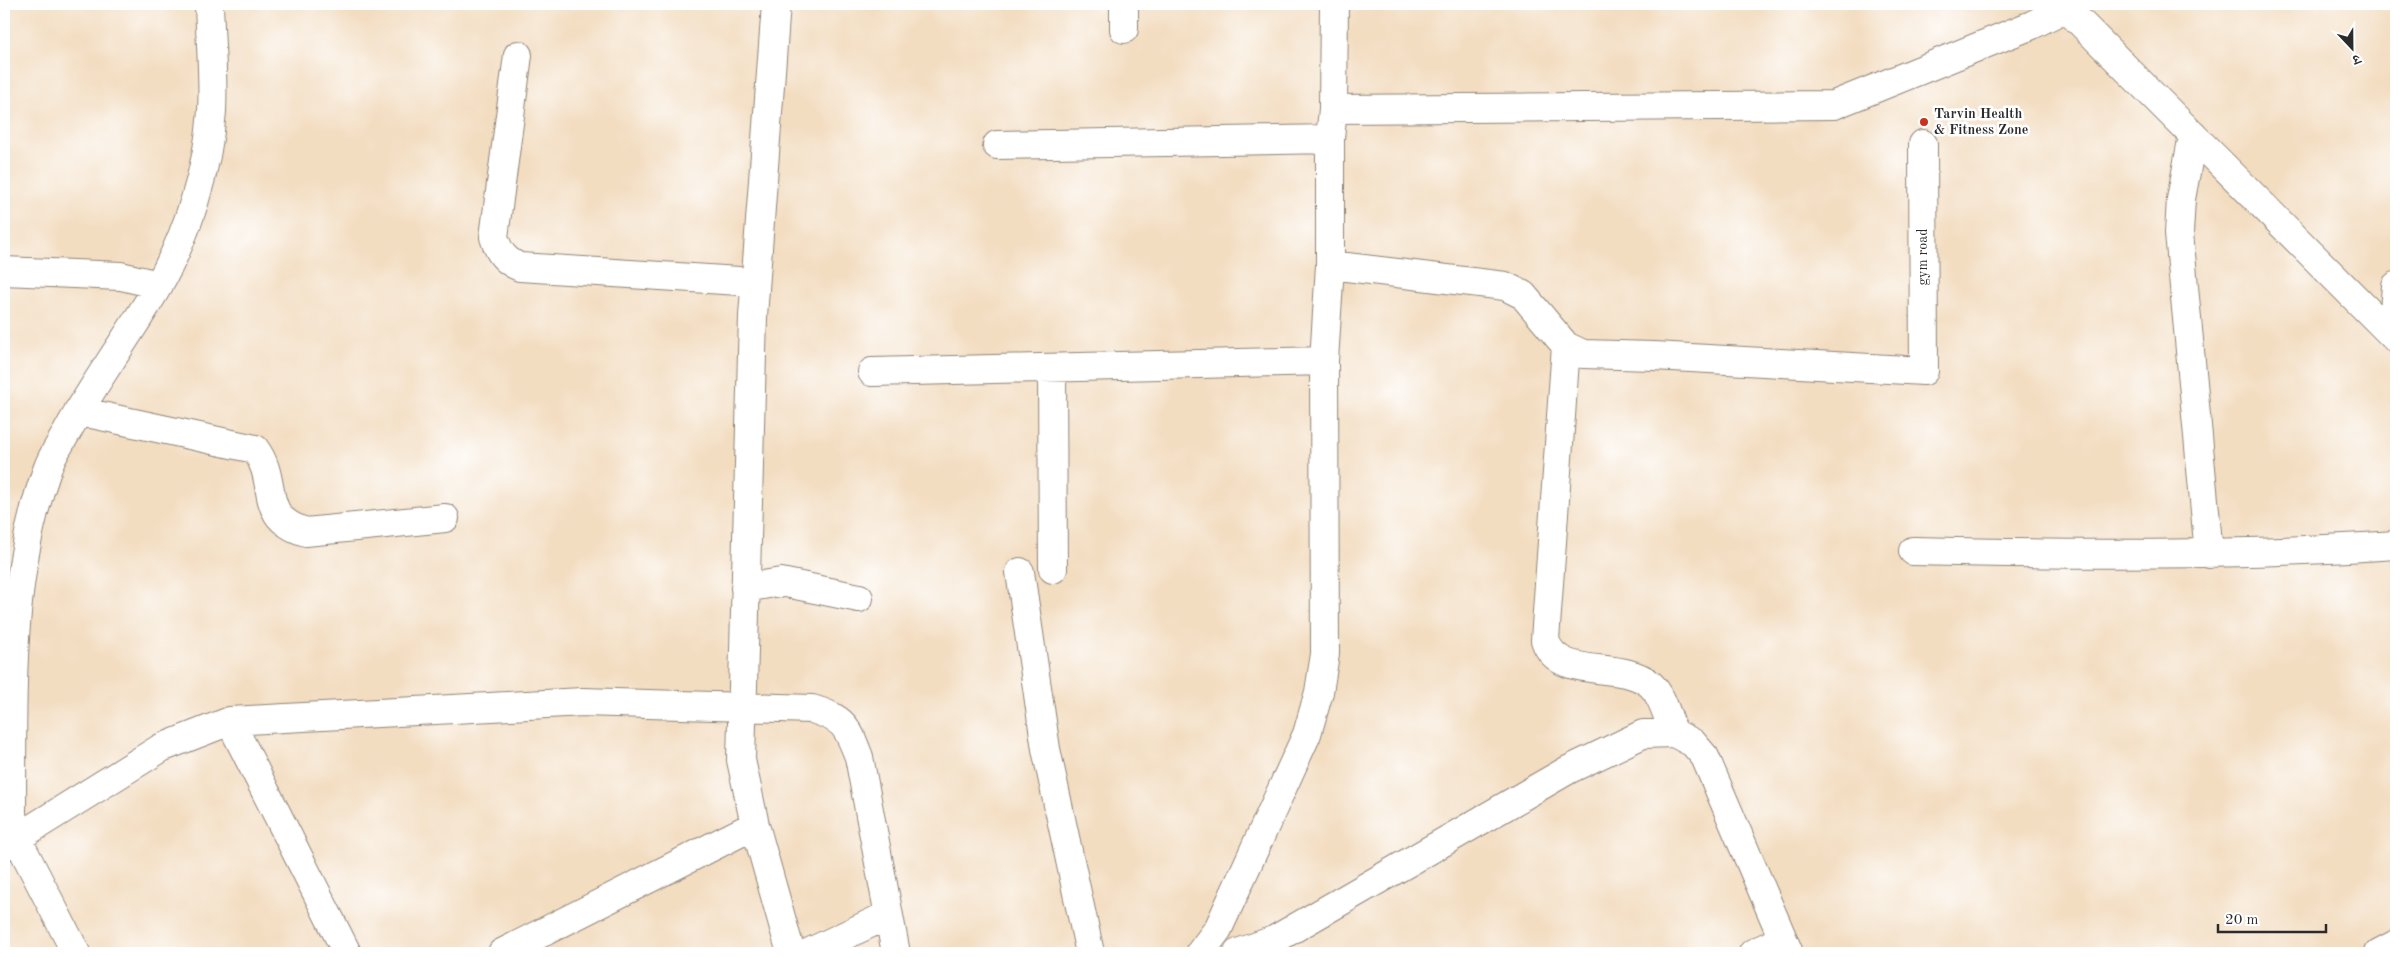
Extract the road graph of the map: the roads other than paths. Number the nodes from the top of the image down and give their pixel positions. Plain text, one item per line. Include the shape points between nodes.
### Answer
1 (209, 4) edge
2 (776, 4) edge
3 (1334, 4) edge
4 (2064, 5) edge
5 (518, 55) dead end
6 (1333, 109) junction
7 (2193, 135) junction
8 (1330, 139) junction
9 (1923, 144) dead end
10 (997, 145) dead end
11 (1330, 265) junction
12 (4, 271) edge
13 (755, 282) junction
14 (158, 285) junction
15 (2396, 286) edge
16 (2394, 337) edge
17 (1566, 346) junction
18 (1324, 361) junction
19 (1052, 368) junction
20 (872, 372) dead end
21 (78, 411) junction
22 (444, 518) dead end
23 (2396, 544) edge
24 (15, 551) edge
25 (1913, 551) dead end
26 (2209, 554) junction
27 (1053, 569) dead end
28 (1020, 572) dead end
29 (745, 588) junction
30 (859, 598) dead end
31 (741, 707) junction
32 (230, 722) junction
33 (1674, 732) junction
34 (755, 825) junction
35 (9, 828) edge
36 (888, 915) junction
37 (2396, 944) edge
38 (1786, 946) edge
39 (76, 953) edge
40 (347, 953) edge
41 (502, 953) edge
42 (791, 953) edge
43 (808, 953) edge
44 (896, 953) edge
45 (1090, 953) edge
46 (1200, 953) edge
47 (1238, 953) edge
48 (1753, 953) edge
49 (2379, 953) edge

1 - 14 street via 212,110 205,163 183,230
2 - 13 street
3 - 6 street
4 - 6 street via 2032,25 1834,105
4 - 7 street
5 - 13 street via 494,237 508,262 520,267
6 - 8 street
7 - 16 street
7 - 26 street via 2181,199 2179,234
8 - 10 street
8 - 11 street
9 - 17 street, gym road via 1924,371 1584,354
11 - 17 street via 1505,286 1523,295
11 - 18 street
12 - 14 street via 121,276
13 - 29 street
14 - 21 street
15 - 16 street
17 - 33 street via 1545,640 1551,654 1563,662 1627,675 1650,684 1659,696
18 - 19 street
18 - 46 street via 1325,654 1319,692 1306,734 1218,929
19 - 20 street
19 - 27 street
21 - 22 street via 255,449 263,463 278,516 290,527 306,532
21 - 24 street via 48,467
23 - 26 street
24 - 35 street
25 - 26 street
28 - 45 street via 1046,748
29 - 30 street via 781,582
29 - 31 street
31 - 32 street via 583,702
31 - 34 street via 741,760
31 - 36 street via 812,709 830,715 847,728 858,757
32 - 35 street via 161,748
32 - 40 street
33 - 38 street via 1693,743 1704,757
33 - 47 street via 1643,734 1568,770 1274,940
34 - 41 street
34 - 42 street
35 - 39 street
36 - 43 street
36 - 44 street
37 - 49 street
38 - 48 street

